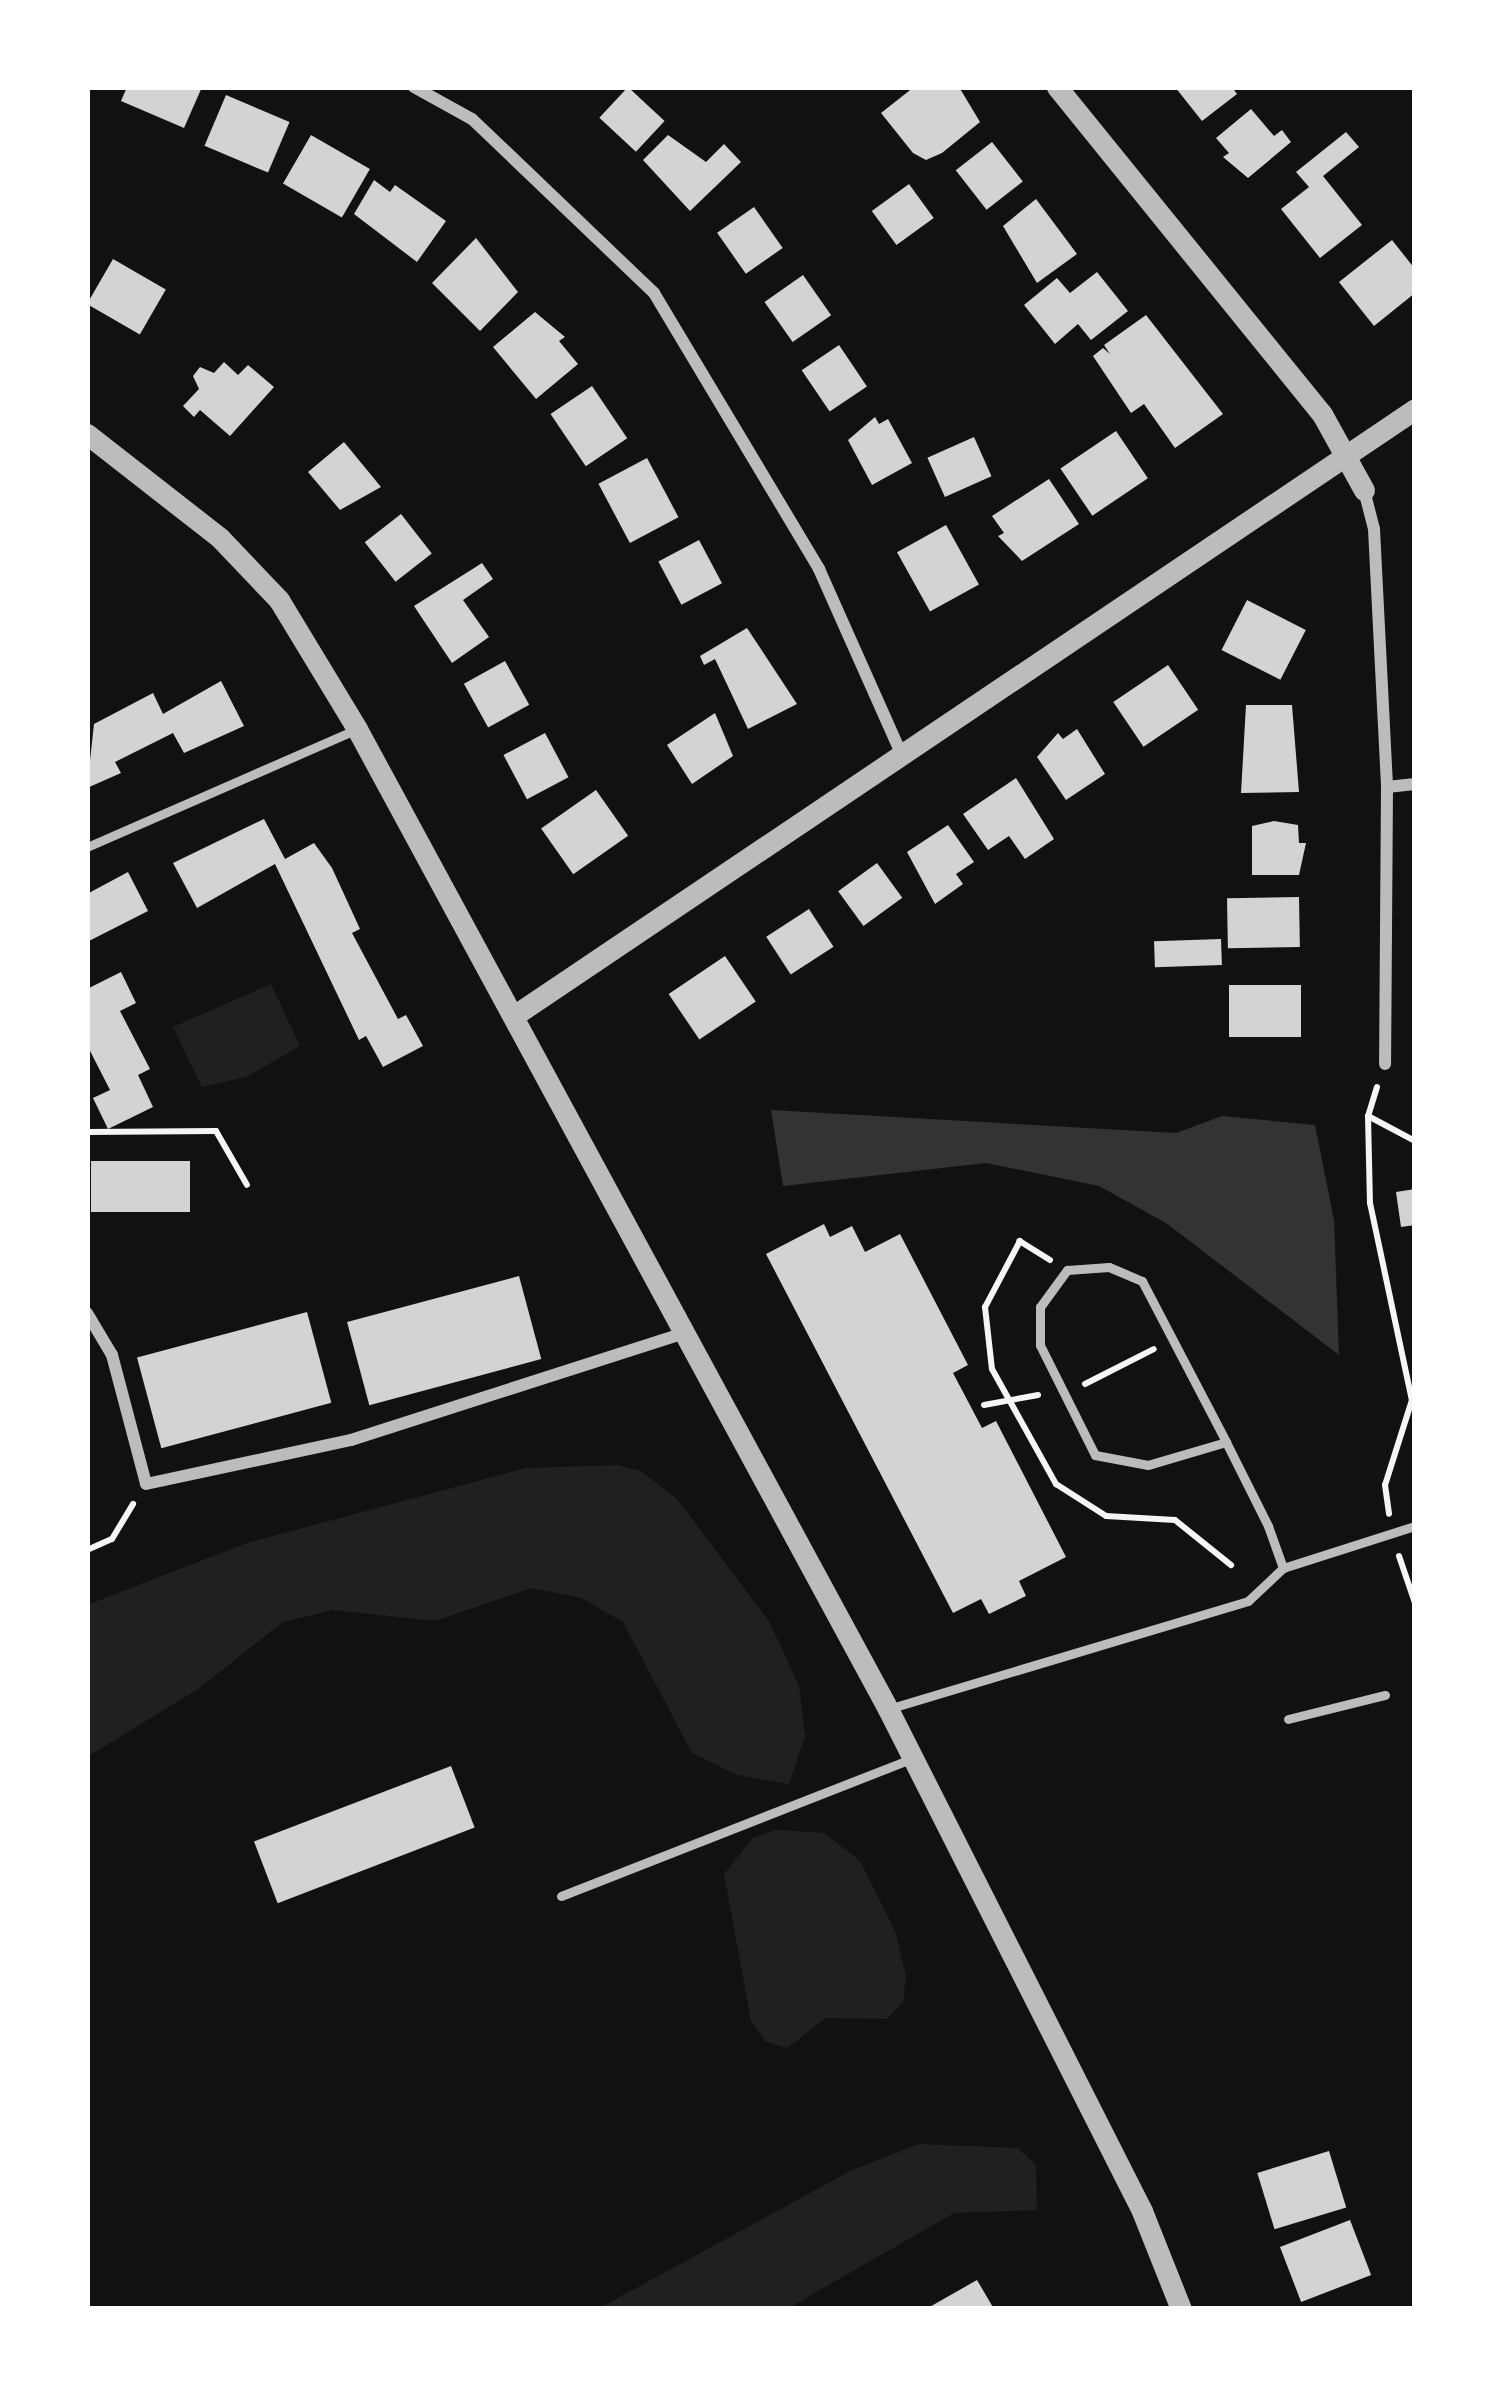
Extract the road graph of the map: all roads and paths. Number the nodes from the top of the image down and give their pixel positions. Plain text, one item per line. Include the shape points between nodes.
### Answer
1 (414, 87) edge
2 (1057, 87) edge
3 (1415, 409) edge
4 (87, 434) edge
5 (1346, 455) junction
6 (1364, 490) joint
7 (357, 729) junction
8 (900, 752) junction
9 (1415, 784) edge
10 (1387, 788) junction
11 (87, 847) edge
12 (515, 1015) junction
13 (1385, 1064) joint
14 (1368, 1116) junction
15 (87, 1132) edge
16 (1415, 1141) edge
17 (247, 1185) dead end
18 (87, 1313) edge
19 (680, 1334) junction
20 (1414, 1401) edge
21 (1226, 1442) junction
22 (146, 1484) junction
23 (1415, 1526) edge
24 (1391, 1534) junction
25 (87, 1550) edge
26 (1283, 1568) junction
27 (1415, 1603) edge
28 (1384, 1694) dead end
29 (888, 1709) junction
30 (1288, 1719) dead end
31 (913, 1758) junction
32 (561, 1896) dead end
33 (1181, 2309) edge

1 - 8 street via 472,118 653,293 819,569
2 - 5 street via 1322,414
3 - 5 street
4 - 7 street via 220,538 279,600
5 - 6 street
5 - 8 street
6 - 10 street
7 - 11 lane
7 - 12 street
8 - 12 street
9 - 10 street
10 - 13 street
12 - 19 street
13 - 14 path
14 - 16 path
14 - 20 path via 1370,1204
15 - 17 path via 215,1131
18 - 22 street via 112,1355
19 - 22 street via 351,1440
19 - 29 street
20 - 24 path via 1385,1485
21 - 21 lane via 1142,1281 1109,1267 1067,1270 1040,1307 1040,1346 1095,1455 1148,1465
21 - 26 lane
22 - 25 path via 112,1540
23 - 24 lane
24 - 26 lane
24 - 27 path
26 - 29 lane via 1249,1601
28 - 30 lane
29 - 31 street
31 - 32 lane
31 - 33 street via 1142,2211

